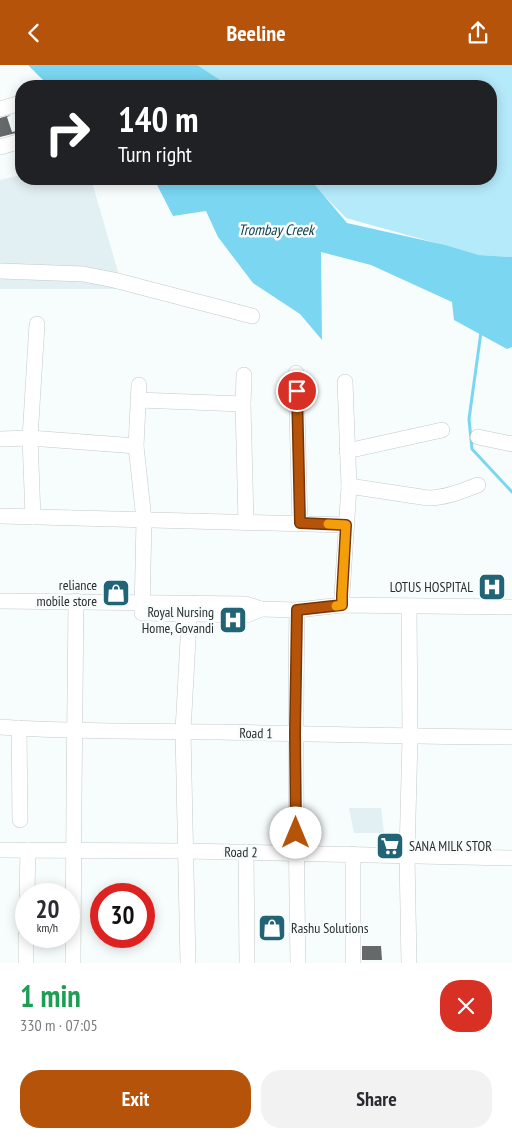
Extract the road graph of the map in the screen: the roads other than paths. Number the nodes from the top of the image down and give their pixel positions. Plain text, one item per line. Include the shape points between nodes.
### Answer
1 (15, 105) edge
2 (0, 109) edge
3 (15, 143) edge
4 (0, 147) edge
5 (0, 271) edge
6 (252, 316) dead end
7 (37, 324) dead end
8 (296, 373) dead end
9 (244, 375) dead end
10 (345, 383) dead end
11 (243, 404) junction
12 (442, 430) dead end
13 (478, 437) dead end
14 (30, 438) junction
15 (0, 439) edge
16 (512, 444) edge
17 (136, 446) junction
18 (348, 451) junction
19 (478, 485) dead end
20 (349, 486) junction
21 (0, 516) edge
22 (33, 517) junction
23 (144, 520) junction
24 (246, 522) junction
25 (300, 523) junction
26 (346, 525) junction
27 (0, 601) edge
28 (342, 605) junction
29 (76, 606) junction
30 (409, 607) junction
31 (512, 607) edge
32 (142, 608) junction
33 (190, 608) junction
34 (0, 610) edge
35 (297, 610) junction
36 (0, 727) edge
37 (19, 728) junction
38 (75, 731) junction
39 (183, 731) junction
40 (295, 733) junction
41 (410, 737) junction
42 (512, 737) edge
43 (20, 821) dead end
44 (0, 850) edge
45 (28, 850) junction
46 (72, 850) junction
47 (186, 851) junction
48 (246, 852) junction
49 (296, 853) junction
50 (352, 854) junction
51 (407, 855) junction
52 (512, 858) edge
53 (27, 883) edge
54 (26, 948) edge
55 (26, 963) edge
56 (73, 963) edge
57 (188, 963) edge
58 (247, 963) edge
59 (298, 963) edge
60 (353, 963) edge
61 (409, 963) edge

1 - 2 street
3 - 4 street
5 - 6 street via 84,274
7 - 14 street
8 - 25 street
9 - 11 street
10 - 18 street
11 - 17 street via 138,392
11 - 24 street
12 - 18 street
13 - 16 street
14 - 15 street
14 - 17 street
14 - 22 street
17 - 23 street
18 - 20 street
19 - 20 street via 434,498
20 - 26 street
21 - 22 street
22 - 23 street
23 - 24 street
23 - 32 street
24 - 25 street
25 - 26 street
26 - 28 street
27 - 29 street
28 - 30 street
28 - 35 street
29 - 32 street
29 - 34 street
29 - 38 street
30 - 31 street
30 - 41 street
32 - 33 street
33 - 35 street via 246,604 261,609
33 - 39 street
35 - 40 street
36 - 37 street, Road 1
37 - 38 street, Road 1
37 - 43 street
38 - 39 street, Road 1
38 - 46 street
39 - 40 street, Road 1
39 - 47 street
40 - 41 street, Road 1
40 - 49 street
41 - 42 street, Road 1
41 - 51 street
44 - 45 street, Road 2
45 - 46 street, Road 2
45 - 53 street
46 - 47 street, Road 2
46 - 56 street
47 - 48 street, Road 2
47 - 57 street
48 - 49 street, Road 2
48 - 58 street
49 - 50 street, Road 2
49 - 59 street
50 - 51 street, Road 2
50 - 60 street
51 - 52 street, Road 2
51 - 61 street
54 - 55 street

